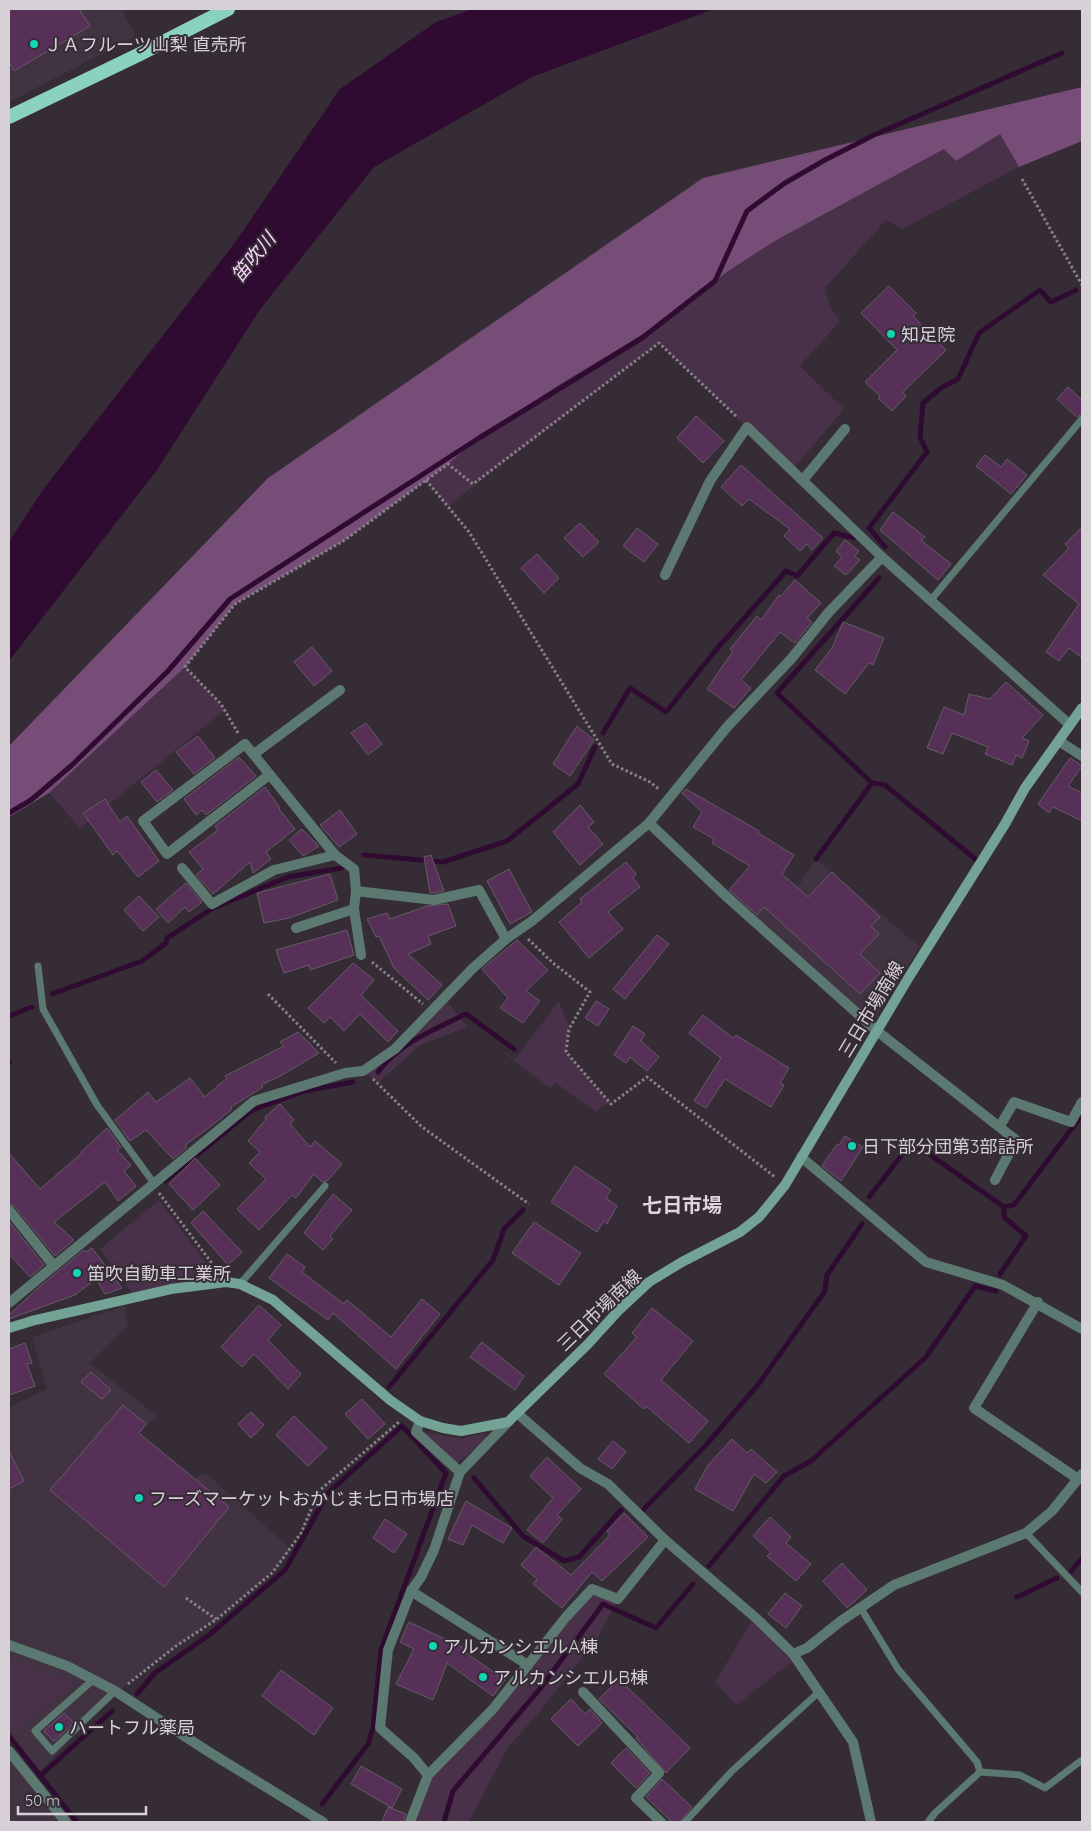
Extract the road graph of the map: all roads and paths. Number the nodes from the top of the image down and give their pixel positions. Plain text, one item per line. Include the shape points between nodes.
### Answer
1 (228, 9) edge
2 (210, 13) edge
3 (9, 116) edge
4 (1022, 179) dead end
5 (1082, 286) edge
6 (1082, 419) edge
7 (747, 427) junction
8 (845, 428) dead end
9 (426, 480) junction
10 (803, 480) junction
11 (882, 557) junction
12 (665, 575) dead end
13 (930, 600) junction
14 (340, 690) dead end
15 (1082, 708) edge
16 (1070, 725) junction
17 (1059, 741) junction
18 (245, 744) junction
19 (254, 754) junction
20 (1082, 756) edge
21 (269, 775) junction
22 (670, 800) junction
23 (650, 824) junction
24 (335, 855) junction
25 (182, 868) dead end
26 (356, 891) junction
27 (354, 909) junction
28 (296, 928) dead end
29 (520, 930) junction
30 (506, 939) junction
31 (361, 954) joint
32 (38, 966) dead end
33 (268, 994) dead end
34 (432, 1010) junction
35 (877, 1031) junction
36 (363, 1071) junction
37 (345, 1072) junction
38 (1082, 1102) edge
39 (1000, 1126) junction
40 (802, 1157) junction
41 (994, 1180) dead end
42 (153, 1182) junction
43 (785, 1185) junction
44 (325, 1186) dead end
45 (160, 1194) dead end
46 (529, 1204) dead end
47 (9, 1210) edge
48 (54, 1266) junction
49 (226, 1282) junction
50 (240, 1284) junction
51 (1038, 1302) junction
52 (9, 1303) edge
53 (9, 1328) edge
54 (1082, 1329) edge
55 (408, 1414) junction
56 (518, 1414) junction
57 (420, 1421) junction
58 (508, 1422) junction
59 (460, 1472) junction
60 (1080, 1477) edge
61 (1026, 1533) junction
62 (664, 1540) junction
63 (410, 1591) junction
64 (1082, 1592) edge
65 (186, 1598) dead end
66 (860, 1608) junction
67 (216, 1619) junction
68 (9, 1645) edge
69 (793, 1654) junction
70 (528, 1665) junction
71 (94, 1679) junction
72 (117, 1692) junction
73 (583, 1692) dead end
74 (819, 1692) junction
75 (9, 1751) edge
76 (1082, 1760) edge
77 (980, 1772) junction
78 (428, 1775) junction
79 (66, 1822) edge
80 (323, 1822) edge
81 (410, 1822) edge
82 (661, 1822) edge
83 (684, 1822) edge
84 (871, 1822) edge
85 (928, 1822) edge

1 - 2 highway
2 - 3 highway via 138,55
4 - 5 path
6 - 13 lane
7 - 9 path via 659,343 473,484 448,464
7 - 10 street
7 - 12 street via 710,481
8 - 10 street
9 - 18 path via 345,540 235,604 185,667 221,704
9 - 22 path via 469,532 612,764 650,782
10 - 11 street
11 - 13 street
11 - 22 street via 727,727
13 - 16 street
14 - 19 street
15 - 16 main road, 三日市場南線
16 - 17 main road, 三日市場南線
17 - 20 street
17 - 35 main road, 三日市場南線 via 1025,788
18 - 19 street
18 - 21 street via 143,820 167,854
19 - 21 street
21 - 24 street
22 - 23 street
23 - 29 street
23 - 35 street
24 - 25 street via 274,870 212,904
24 - 26 street via 354,869
26 - 27 street
26 - 30 street via 434,900 479,890
27 - 28 street
27 - 31 street
29 - 30 street
29 - 43 path via 553,963 590,992 569,1029 566,1052 611,1104 647,1077
30 - 34 street
31 - 34 path
32 - 42 lane via 43,1009 97,1105
33 - 37 path
34 - 36 street via 395,1049
35 - 39 street
35 - 40 main road, 三日市場南線
36 - 37 street
36 - 46 path via 422,1127
37 - 42 street via 254,1101
38 - 39 street via 1071,1122 1014,1102
39 - 41 street via 1016,1140
40 - 43 main road, 三日市場南線
40 - 51 street via 926,1262 1002,1285
42 - 48 street
43 - 56 main road, 三日市場南線 via 759,1217 740,1232 649,1282
44 - 50 lane
45 - 49 path
47 - 48 street
48 - 52 street
49 - 50 main road, 三日市場南線
49 - 53 main road, 三日市場南線 via 171,1290
50 - 55 main road, 三日市場南線 via 273,1300
51 - 54 street
51 - 60 street via 974,1408
55 - 57 main road, 三日市場南線
55 - 67 path via 319,1491 301,1533 274,1572
56 - 58 main road, 三日市場南線
56 - 62 street via 580,1468 608,1484
57 - 58 main road, 三日市場南線 via 461,1430
57 - 59 street via 416,1432
58 - 59 street
59 - 63 street via 434,1550
60 - 61 street via 1052,1511
61 - 64 lane
61 - 66 street via 894,1585
62 - 69 street
62 - 70 street via 618,1599 592,1589
63 - 70 street
63 - 78 street via 388,1650 380,1728
65 - 67 path
66 - 69 street via 807,1648
66 - 77 lane via 898,1669 977,1762
67 - 72 path
68 - 71 street
69 - 74 street
70 - 78 street via 493,1709
71 - 72 street
71 - 72 lane via 35,1731 52,1751
72 - 80 street
73 - 82 street via 659,1772 636,1798
74 - 83 lane via 732,1771
74 - 84 street via 853,1742
75 - 79 street
76 - 77 lane via 1045,1788 1020,1775
77 - 85 lane
78 - 81 street

